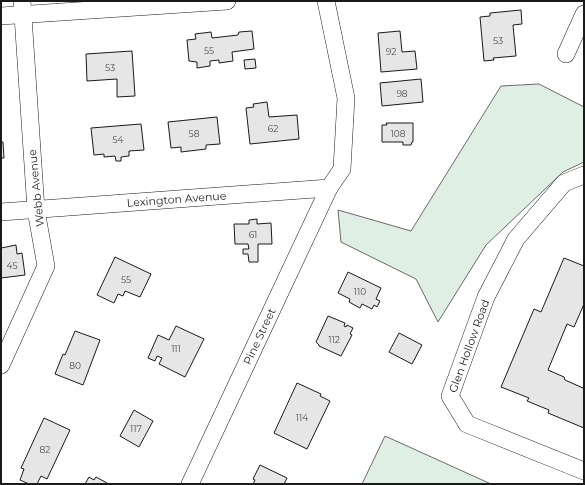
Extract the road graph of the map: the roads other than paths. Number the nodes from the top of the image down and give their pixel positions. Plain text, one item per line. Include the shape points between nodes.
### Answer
1 (226, 1) edge
2 (326, 1) edge
3 (22, 8) edge
4 (584, 14) edge
5 (1, 16) edge
6 (566, 54) dead end
7 (584, 175) edge
8 (329, 188) junction
9 (36, 210) junction
10 (1, 212) edge
11 (1, 365) edge
12 (584, 471) edge
13 (190, 484) edge

1 - 3 street
2 - 8 street via 346,98 342,169
3 - 5 street
3 - 9 street, Webb Avenue
4 - 6 street
7 - 12 street, Glen Hollow Road via 564,183 516,239 486,297 450,396 467,424
8 - 9 street, Lexington Avenue
8 - 13 street, Pine Street
9 - 10 street, Lexington Avenue
9 - 11 street, Webb Avenue via 46,266

